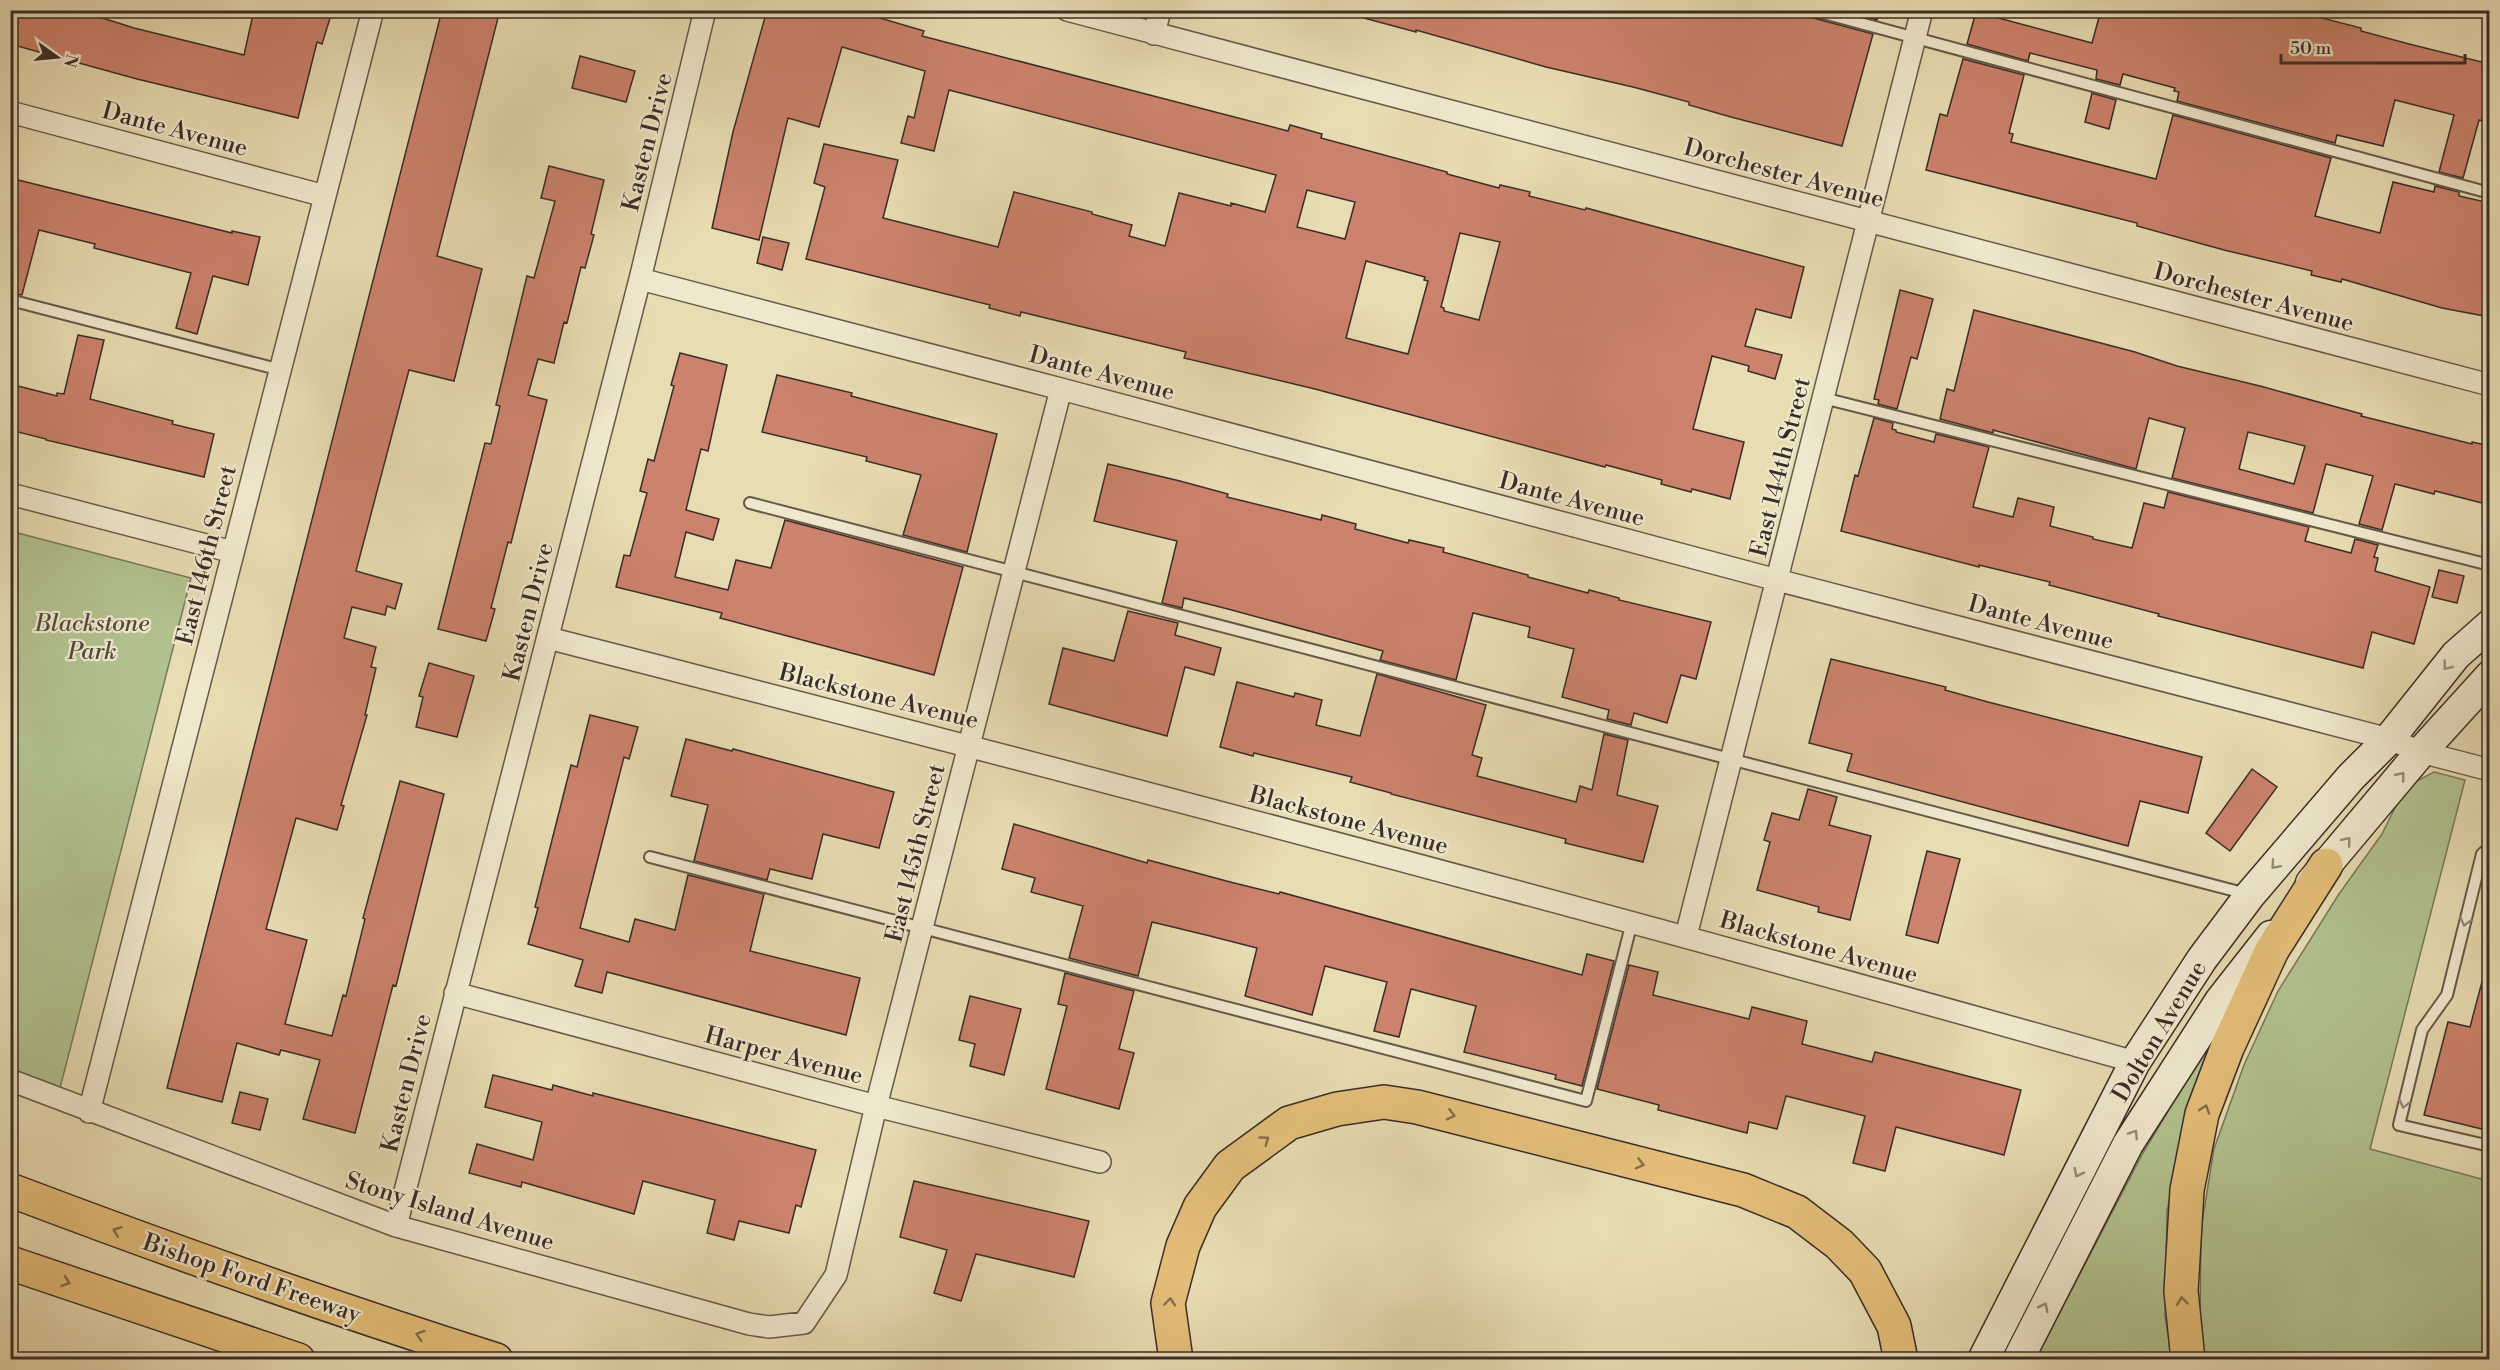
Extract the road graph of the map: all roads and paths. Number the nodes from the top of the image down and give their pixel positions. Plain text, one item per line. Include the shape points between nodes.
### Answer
1 (373, 10) edge
2 (705, 10) edge
3 (1066, 10) edge
4 (1160, 10) edge
5 (1812, 10) edge
6 (1922, 10) edge
7 (1154, 34) junction
8 (1915, 38) junction
9 (10, 112) edge
10 (2490, 194) edge
11 (326, 196) junction
12 (1869, 222) junction
13 (640, 279) junction
14 (10, 300) edge
15 (280, 370) junction
16 (2490, 385) edge
17 (1061, 389) junction
18 (1823, 398) junction
19 (10, 494) edge
20 (750, 503) dead end
21 (233, 552) junction
22 (2490, 565) edge
23 (1014, 572) junction
24 (1777, 580) junction
25 (2490, 626) edge
26 (548, 638) junction
27 (2490, 676) edge
28 (2389, 739) junction
29 (969, 746) junction
30 (2421, 752) junction
31 (1731, 759) junction
32 (2490, 770) edge
33 (2490, 848) edge
34 (650, 857) dead end
35 (2326, 865) junction
36 (2250, 895) junction
37 (1632, 922) junction
38 (922, 928) junction
39 (1686, 936) junction
40 (455, 993) junction
41 (2135, 1062) junction
42 (10, 1080) edge
43 (876, 1106) junction
44 (89, 1112) junction
45 (2490, 1146) edge
46 (1100, 1162) dead end
47 (10, 1190) edge
48 (396, 1226) junction
49 (10, 1263) edge
50 (804, 1323) joint
51 (298, 1359) edge
52 (496, 1359) edge
53 (1176, 1359) edge
54 (1901, 1359) edge
55 (1983, 1359) edge
56 (2018, 1359) edge
57 (2188, 1359) edge

1 - 11 street, East 146th Street
2 - 13 street, Kasten Drive
3 - 7 street, Dorchester Avenue
4 - 7 street
5 - 8 lane
6 - 8 street, East 144th Street
7 - 12 street, Dorchester Avenue
8 - 10 lane
8 - 12 street, East 144th Street
9 - 11 street, Dante Avenue
11 - 15 street, East 146th Street
12 - 16 street, Dorchester Avenue
12 - 18 street, East 144th Street
13 - 17 street, Dante Avenue
13 - 26 street, Kasten Drive
14 - 15 lane
15 - 21 street, East 146th Street
17 - 23 street, East 145th Street
17 - 24 street, Dante Avenue
18 - 22 lane
18 - 24 street, East 144th Street
19 - 21 street
20 - 23 lane
21 - 44 street, East 146th Street
23 - 29 street, East 145th Street
23 - 31 lane
24 - 28 street, Dante Avenue
24 - 31 street, East 144th Street
25 -> 28 street, Dolton Avenue via 2456,655
26 - 29 street, Blackstone Avenue
26 - 40 street, Kasten Drive
27 - 30 street, Dolton Avenue
28 - 30 street, Dante Avenue
28 -> 36 street, Dolton Avenue via 2351,777
29 - 37 street, Blackstone Avenue
29 - 38 street, East 145th Street
30 - 32 street, Dante Avenue
35 -> 30 street, Dolton Avenue
31 - 36 lane
31 - 39 street, East 144th Street
33 -> 45 lane via 2482,854 2447,995 2422,1030 2399,1125
34 - 38 lane
56 -> 35 street, Dolton Avenue via 2128,1144 2220,1001
57 -> 35 highway via 2181,1291 2187,1190 2202,1114 2272,950
36 - 41 street, Dolton Avenue via 2202,959
37 - 38 lane via 1586,1101
37 - 39 street, Blackstone Avenue
38 - 43 street, East 145th Street
39 - 41 street, Blackstone Avenue
40 - 43 street, Harper Avenue
40 - 48 street, Kasten Drive
41 -> 55 street, Dolton Avenue
42 - 44 street
43 - 46 street, Harper Avenue
43 - 50 street, East 145th Street via 836,1275
44 - 48 street, Stony Island Avenue
52 -> 47 highway, Bishop Ford Freeway via 165,1249
48 - 50 street, Stony Island Avenue via 749,1324 769,1327
49 -> 51 highway
53 -> 54 highway via 1168,1303 1183,1246 1200,1207 1230,1166 1289,1123 1337,1109 1384,1102 1417,1107 1743,1190 1797,1212 1839,1244 1865,1271 1894,1326

